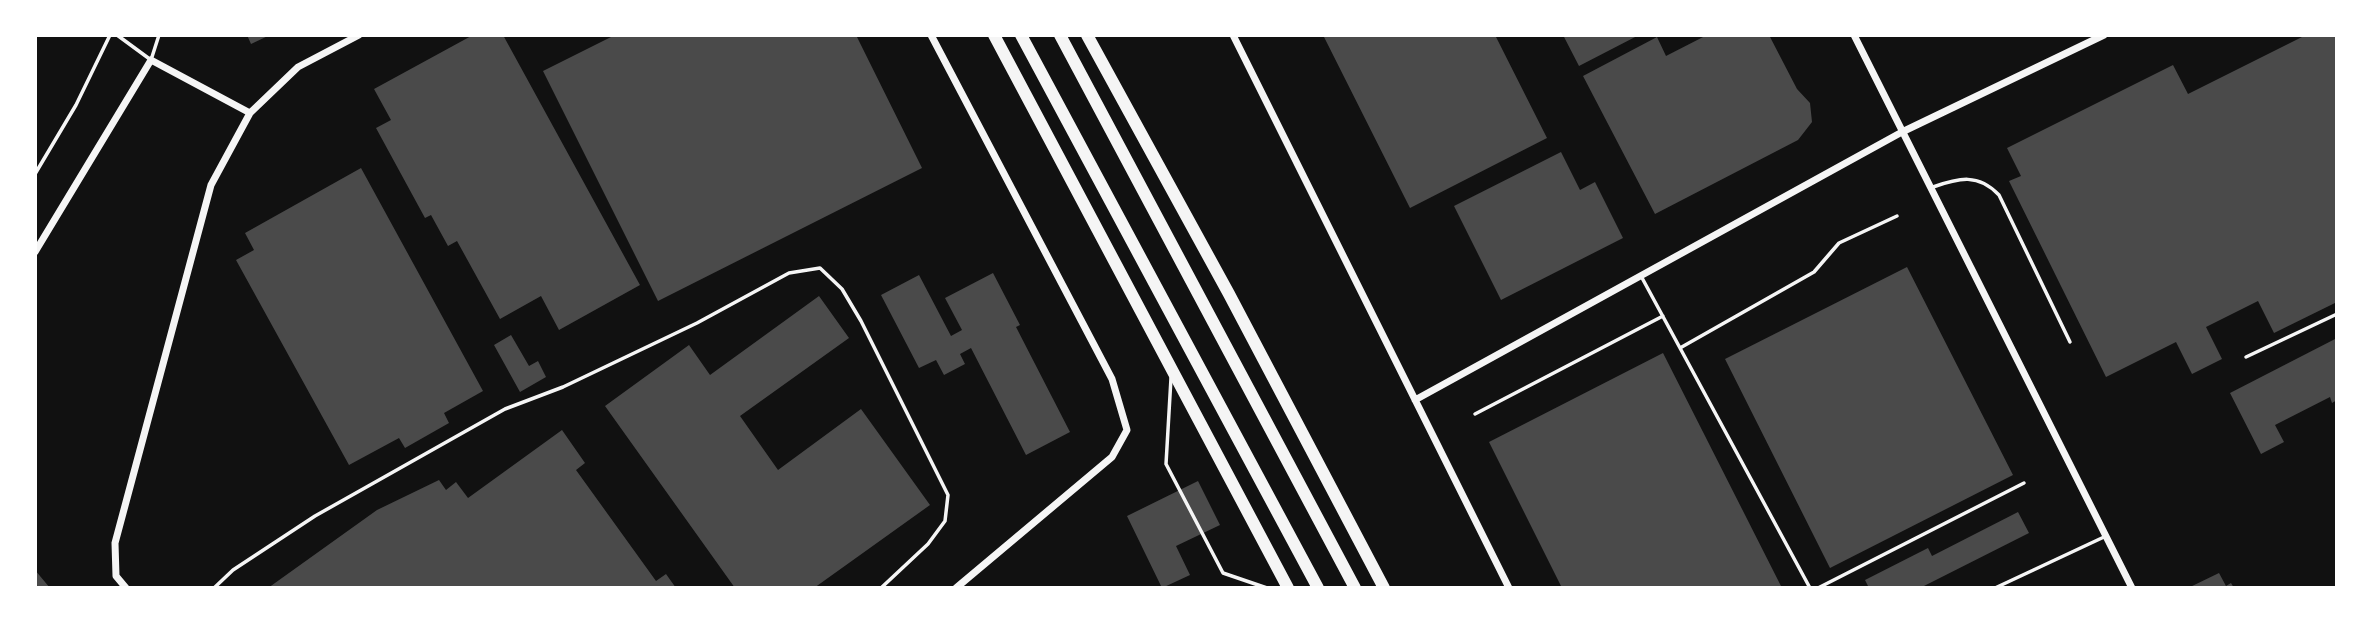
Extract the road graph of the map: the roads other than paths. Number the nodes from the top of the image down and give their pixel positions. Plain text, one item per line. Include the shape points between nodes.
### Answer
1 (110, 35) edge
2 (117, 35) edge
3 (159, 35) edge
4 (359, 35) edge
5 (931, 35) edge
6 (994, 35) edge
7 (1021, 35) edge
8 (1060, 35) edge
9 (1087, 35) edge
10 (1233, 35) edge
11 (1854, 35) edge
12 (2104, 35) edge
13 (151, 60) junction
14 (250, 113) junction
15 (1902, 132) junction
16 (35, 174) edge
17 (1931, 188) junction
18 (1897, 216) dead end
19 (35, 252) edge
20 (1641, 276) junction
21 (2337, 314) edge
22 (1663, 316) junction
23 (2070, 342) dead end
24 (1680, 348) junction
25 (2246, 357) dead end
26 (1171, 369) junction
27 (1415, 400) junction
28 (1475, 414) dead end
29 (2024, 483) dead end
30 (2106, 536) junction
31 (126, 588) edge
32 (214, 588) edge
33 (881, 588) edge
34 (956, 588) edge
35 (1267, 588) edge
36 (1288, 588) edge
37 (1318, 588) edge
38 (1355, 588) edge
39 (1384, 588) edge
40 (1509, 588) edge
41 (1810, 588) edge
42 (1818, 588) edge
43 (1994, 588) edge
44 (2132, 588) edge

1 - 16 lane
2 - 13 lane
3 - 13 lane
4 - 14 street via 298,67
5 - 34 street via 1112,379 1127,430 1112,457
6 - 26 highway
7 - 37 highway
8 - 38 highway
9 - 39 highway
10 - 27 street
11 - 15 street
12 - 15 street
13 - 14 street
13 - 19 street
14 - 31 street via 211,185 115,543 116,576
15 - 17 street
15 - 20 street
17 - 23 lane via 1961,177 1987,184 1999,195
17 - 30 street
18 - 24 lane via 1839,243 1814,272
20 - 22 lane
20 - 27 street
21 - 25 lane
22 - 24 lane
22 - 28 lane
24 - 41 lane
26 - 35 lane via 1166,464 1223,573
26 - 36 highway
27 - 40 street
29 - 42 lane
30 - 43 lane
30 - 44 street
32 - 33 lane via 233,570 315,516 505,409 563,387 697,323 789,273 820,268 842,289 861,321 948,495 945,521 929,544

